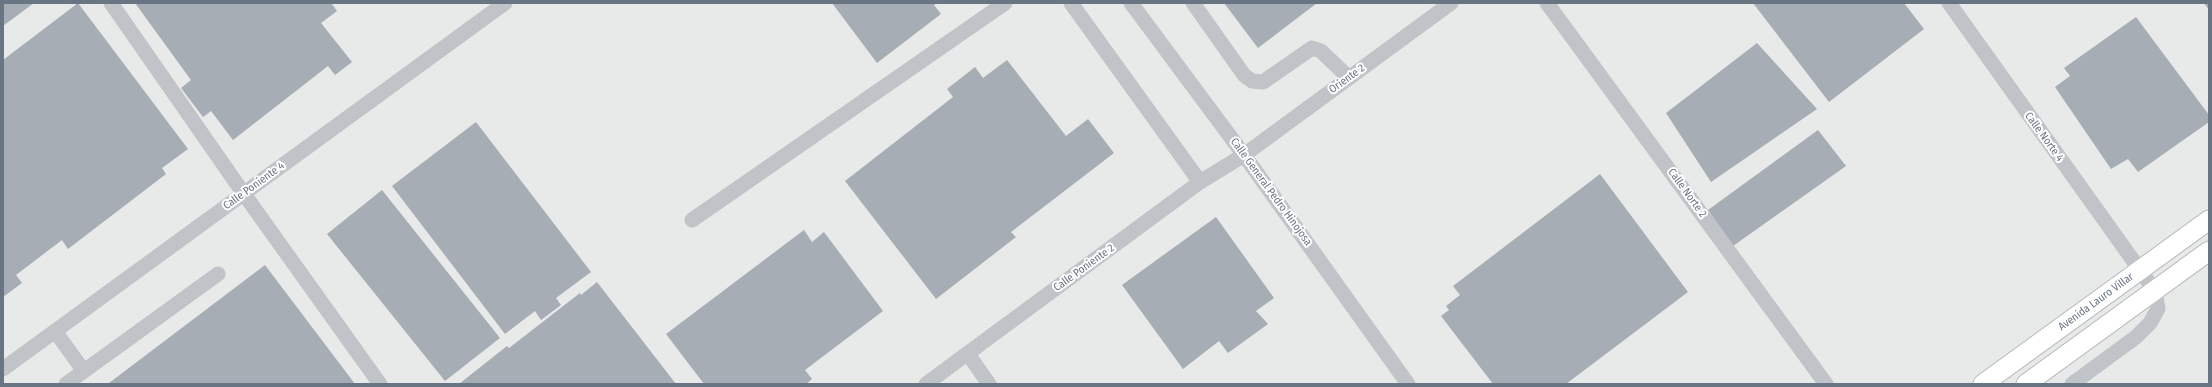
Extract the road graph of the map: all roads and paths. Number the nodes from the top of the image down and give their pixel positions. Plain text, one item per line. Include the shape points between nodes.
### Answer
1 (111, 3) edge
2 (505, 3) edge
3 (1005, 3) edge
4 (1071, 3) edge
5 (1131, 3) edge
6 (1193, 3) edge
7 (1451, 3) edge
8 (1547, 3) edge
9 (1949, 3) edge
10 (1348, 77) junction
11 (1244, 155) junction
12 (1200, 182) junction
13 (244, 194) junction
14 (692, 220) dead end
15 (2209, 220) edge
16 (2209, 251) edge
17 (2140, 270) junction
18 (218, 274) dead end
19 (2155, 291) junction
20 (55, 331) junction
21 (968, 354) junction
22 (3, 369) edge
23 (83, 370) junction
24 (66, 384) edge
25 (380, 384) edge
26 (926, 384) edge
27 (989, 384) edge
28 (1408, 384) edge
29 (1826, 384) edge
30 (1983, 384) edge
31 (2026, 384) edge
32 (2072, 384) edge

1 - 13 street
2 - 13 street, Calle Poniente 4
3 - 14 street
4 - 12 street
5 - 11 street, Calle General Pedro Hinojosa
6 - 10 street via 1244,75 1252,81 1263,82 1312,48 1321,51
7 - 10 street, Oriente 2
8 - 29 street, Calle Norte 2
9 - 17 street, Calle Norte 4
10 - 11 street, Oriente 2
11 - 12 street, Calle Poniente 2
11 - 28 street, Calle General Pedro Hinojosa
12 - 21 street, Calle Poniente 2
13 - 20 street, Calle Poniente 4
13 - 25 street
15 - 17 main road, Avenida Lauro Villar
16 - 19 main road
17 - 19 street, Calle Norte 4
17 - 30 main road, Avenida Lauro Villar
18 - 23 street
19 - 31 main road
19 - 32 street via 2158,310 2150,324
20 - 22 street, Calle Poniente 4
20 - 23 street
21 - 26 street, Calle Poniente 2
21 - 27 street
23 - 24 street

